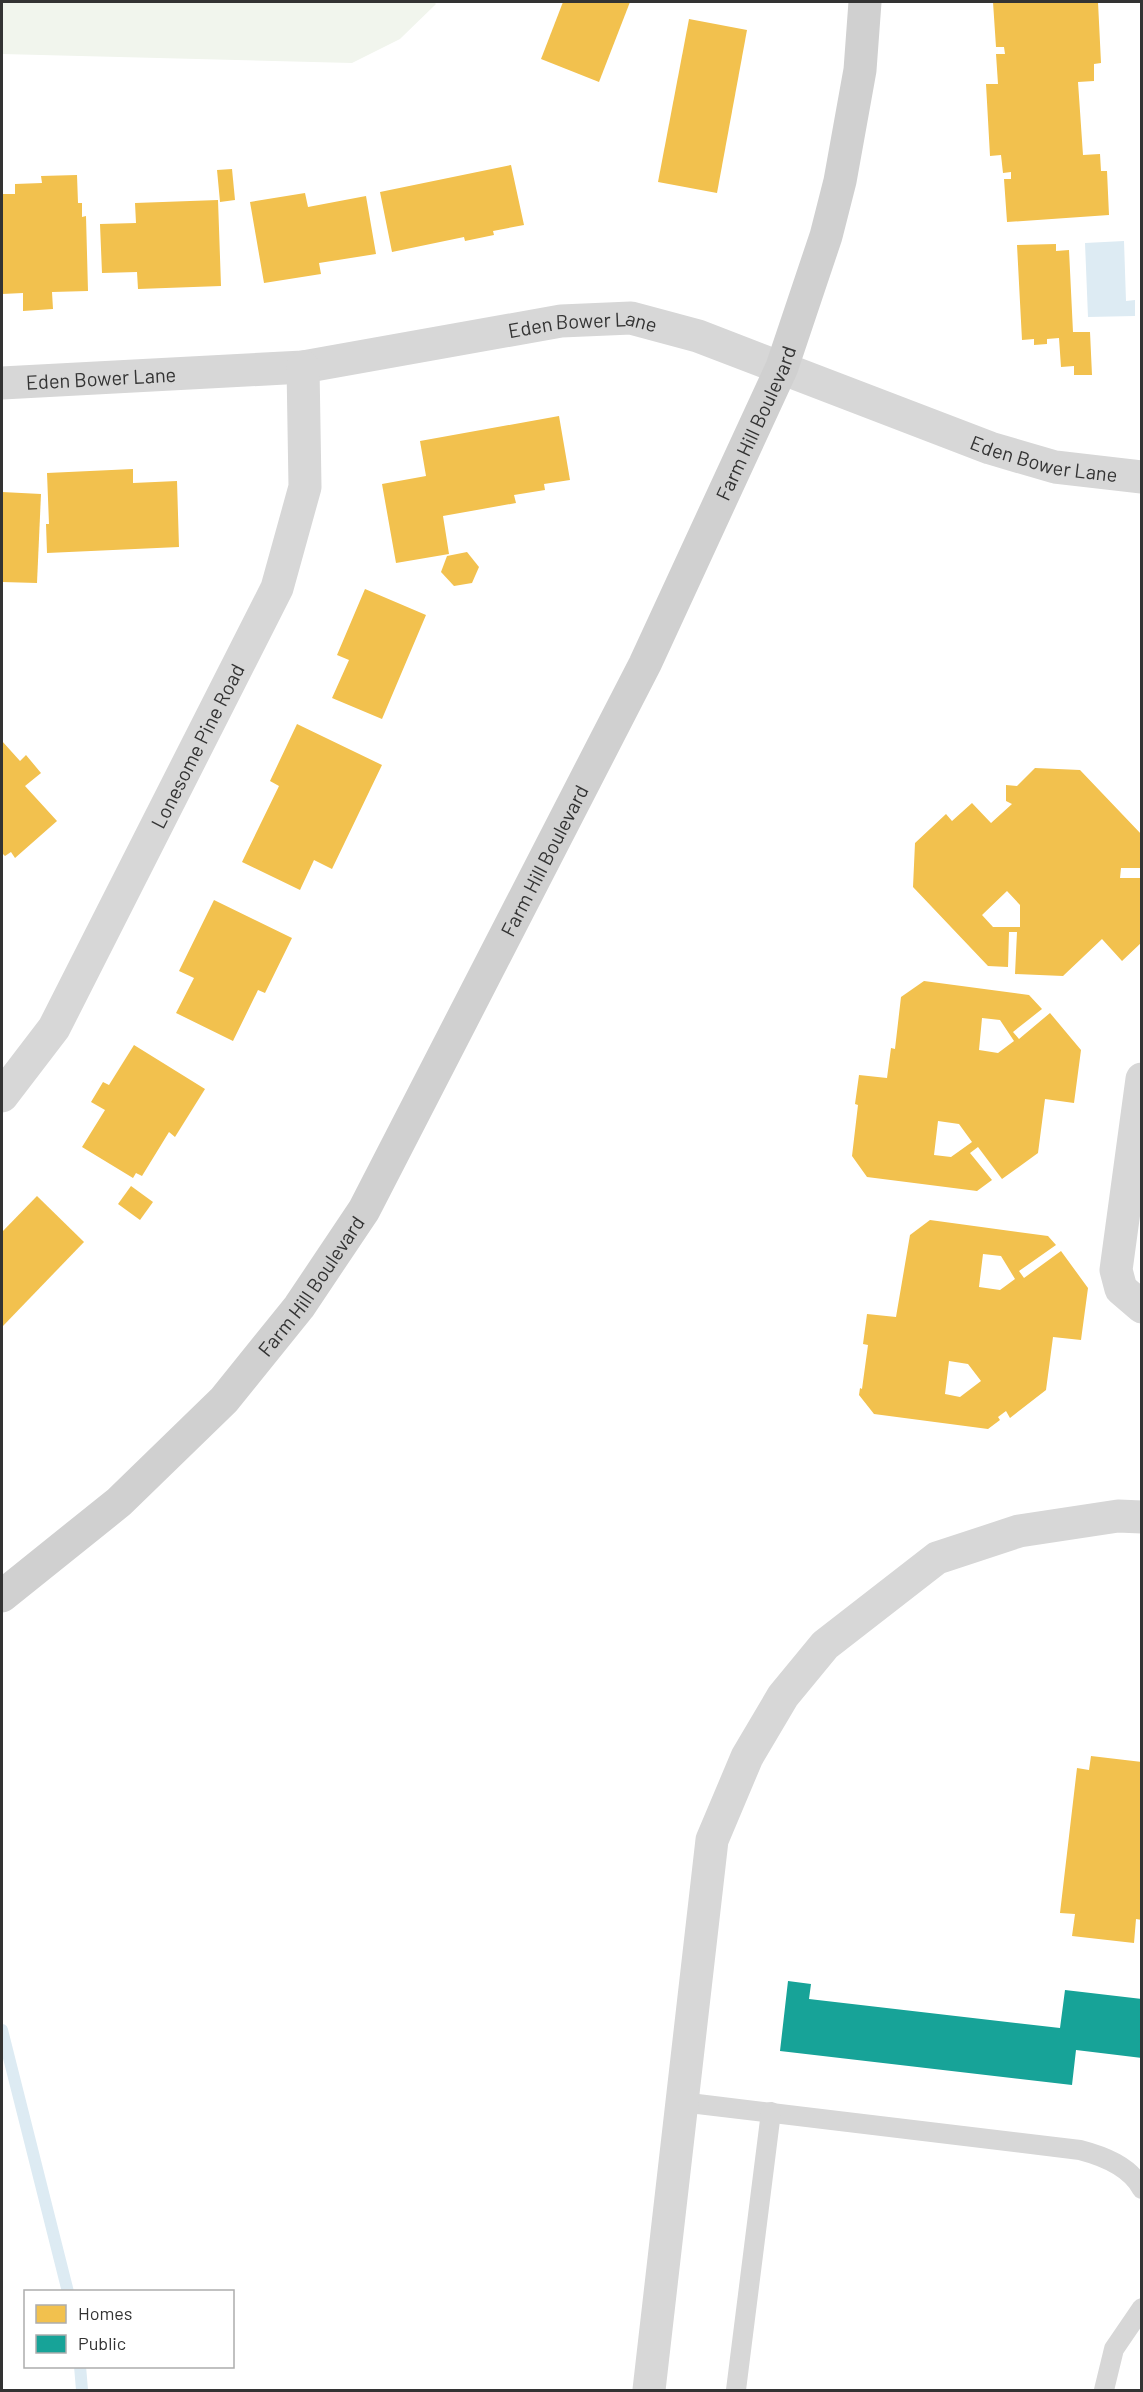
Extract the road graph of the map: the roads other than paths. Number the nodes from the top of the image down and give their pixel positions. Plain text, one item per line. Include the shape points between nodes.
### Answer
1 (865, 2) edge
2 (303, 367) junction
3 (782, 367) junction
4 (2, 383) edge
5 (1142, 477) edge
6 (1142, 1079) edge
7 (2, 1096) edge
8 (1142, 1307) edge
9 (1142, 1518) edge
10 (2, 1596) edge
11 (681, 2102) junction
12 (771, 2112) junction
13 (1142, 2189) edge
14 (1142, 2308) edge
15 (649, 2391) edge
16 (736, 2391) edge
17 (1104, 2391) edge

1 - 3 main road, Farm Hill Boulevard via 860,70 840,181 826,236
2 - 3 street, Eden Bower Lane via 561,321 631,318 698,336
2 - 4 street, Eden Bower Lane
2 - 7 street, Lonesome Pine Road via 305,487 277,588 54,1028
3 - 5 street, Eden Bower Lane via 990,448 1055,466
3 - 10 main road, Farm Hill Boulevard via 645,664 364,1210 299,1307 224,1400 119,1502
6 - 8 street via 1116,1270 1121,1289
9 - 11 street via 1118,1516 1020,1531 937,1558 825,1645 783,1696 747,1757 712,1840
11 - 12 lane
11 - 15 street
12 - 13 lane via 1080,2150 1120,2167
12 - 16 lane
14 - 17 lane via 1114,2349

